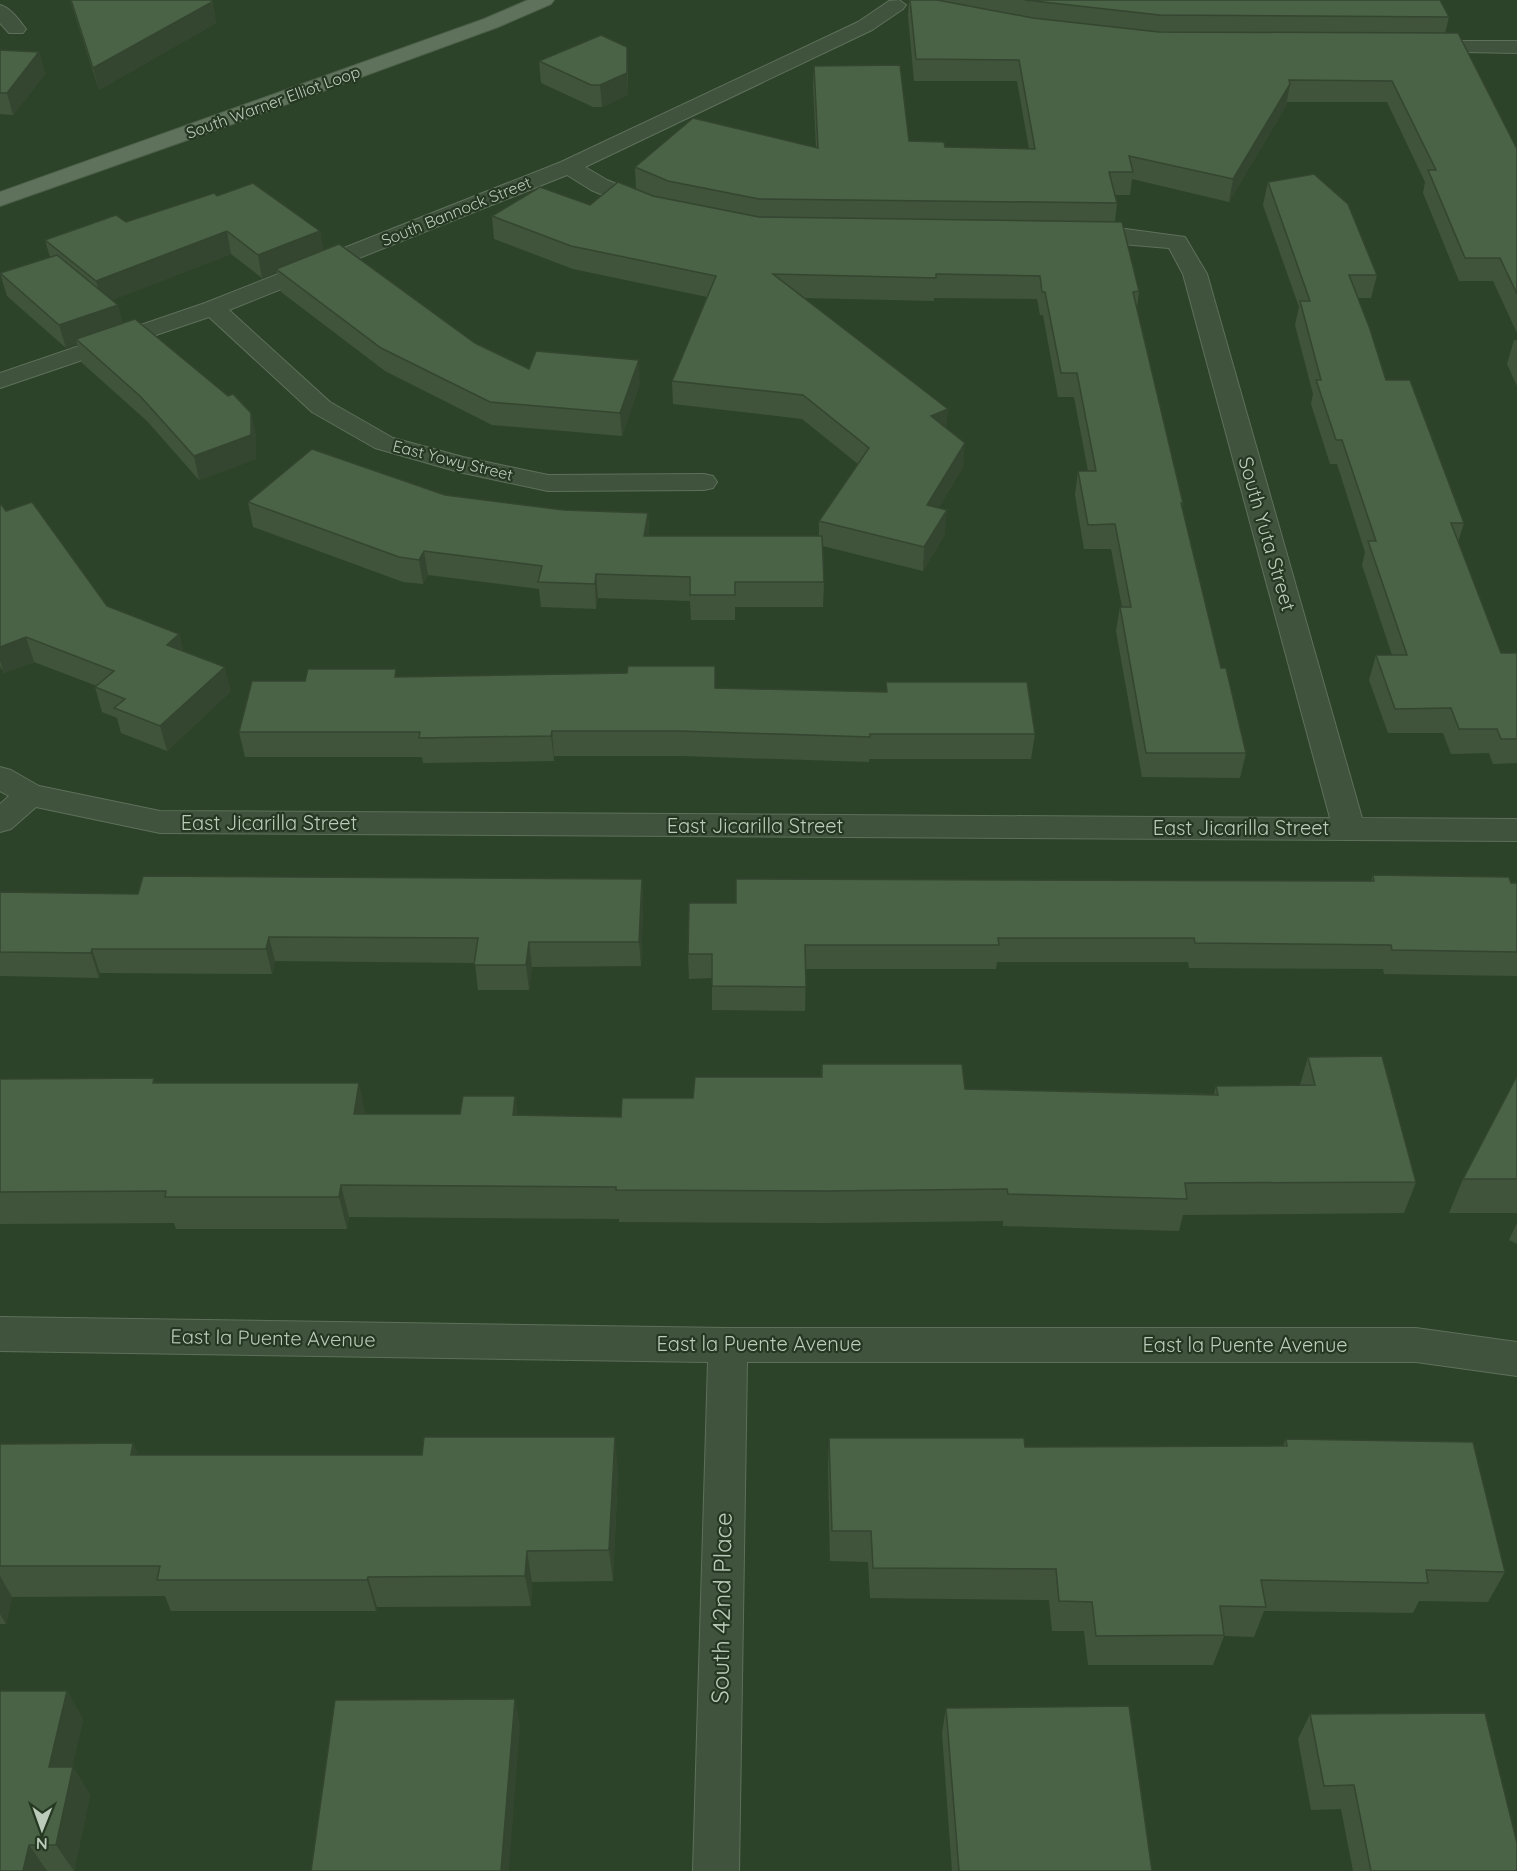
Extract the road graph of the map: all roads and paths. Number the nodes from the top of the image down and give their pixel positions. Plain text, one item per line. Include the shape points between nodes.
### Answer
1 (544, 0) edge
2 (897, 5) edge
3 (0, 11) edge
4 (16, 29) dead end
5 (1402, 47) edge
6 (1511, 47) edge
7 (1517, 67) edge
8 (568, 167) junction
9 (0, 199) edge
10 (673, 214) edge
11 (1060, 235) edge
12 (213, 308) junction
13 (0, 381) edge
14 (704, 482) dead end
15 (0, 777) edge
16 (30, 795) junction
17 (0, 822) edge
18 (1349, 829) junction
19 (1517, 830) edge
20 (0, 1334) edge
21 (728, 1345) junction
22 (1517, 1359) edge
23 (716, 1871) edge

1 - 9 main road, South Warner Elliot Loop via 491,23
2 - 8 street, South Bannock Street via 865,26
3 - 4 street
5 - 6 street
6 - 7 street
8 - 10 street via 599,185
8 - 12 street, South Bannock Street
11 - 18 street, South Yuta Street via 1118,235 1177,242 1195,274
12 - 13 street, South Bannock Street
12 - 14 street, East Yowy Street via 321,407 384,443 548,483
15 - 16 street, East Jicarilla Street
16 - 17 street
16 - 18 street, East Jicarilla Street via 160,822
18 - 19 street, East Jicarilla Street
20 - 21 street, East la Puente Avenue
21 - 22 street, East la Puente Avenue via 1416,1345
21 - 23 street, South 42nd Place

